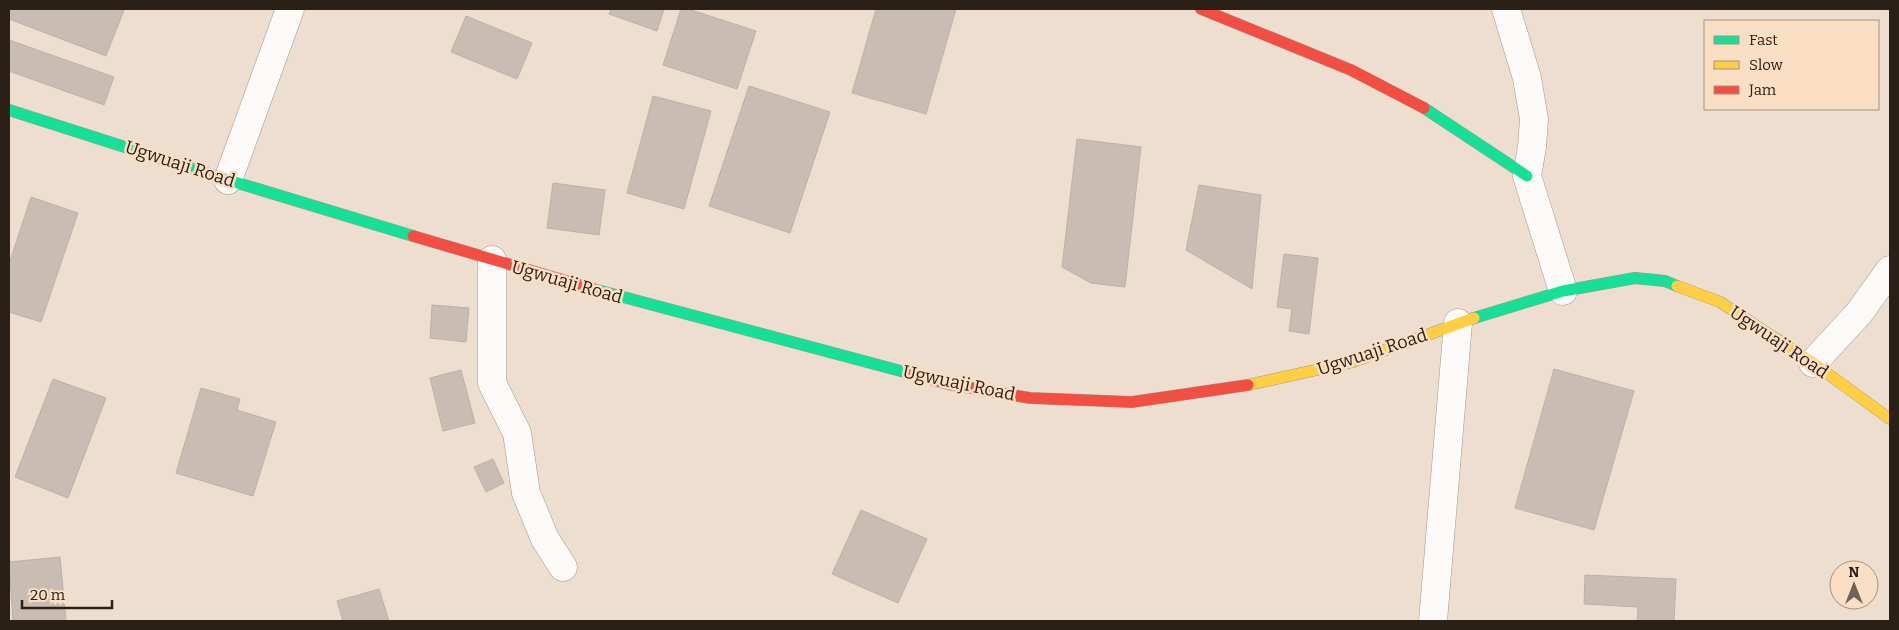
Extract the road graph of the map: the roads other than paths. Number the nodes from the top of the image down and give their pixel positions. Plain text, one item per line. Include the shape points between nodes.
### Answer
1 (290, 9) edge
2 (1201, 9) edge
3 (1506, 9) edge
4 (9, 110) edge
5 (1526, 176) junction
6 (228, 180) junction
7 (492, 260) junction
8 (1890, 270) edge
9 (1563, 291) junction
10 (1458, 323) junction
11 (1813, 363) junction
12 (1890, 418) edge
13 (563, 567) dead end
14 (1433, 621) edge

1 - 6 street
2 - 5 main road via 1351,70 1433,113
3 - 5 street via 1534,119
4 - 6 main road, Ugwuaji Road
5 - 9 street
6 - 7 main road, Ugwuaji Road
7 - 10 main road, Ugwuaji Road via 948,384 1030,398 1132,402 1267,382 1352,362
7 - 13 street via 492,383 517,433 526,493 545,539
8 - 11 street via 1859,312
9 - 10 main road, Ugwuaji Road
9 - 11 main road, Ugwuaji Road via 1635,278 1665,281 1720,302
10 - 14 street
11 - 12 main road, Ugwuaji Road

